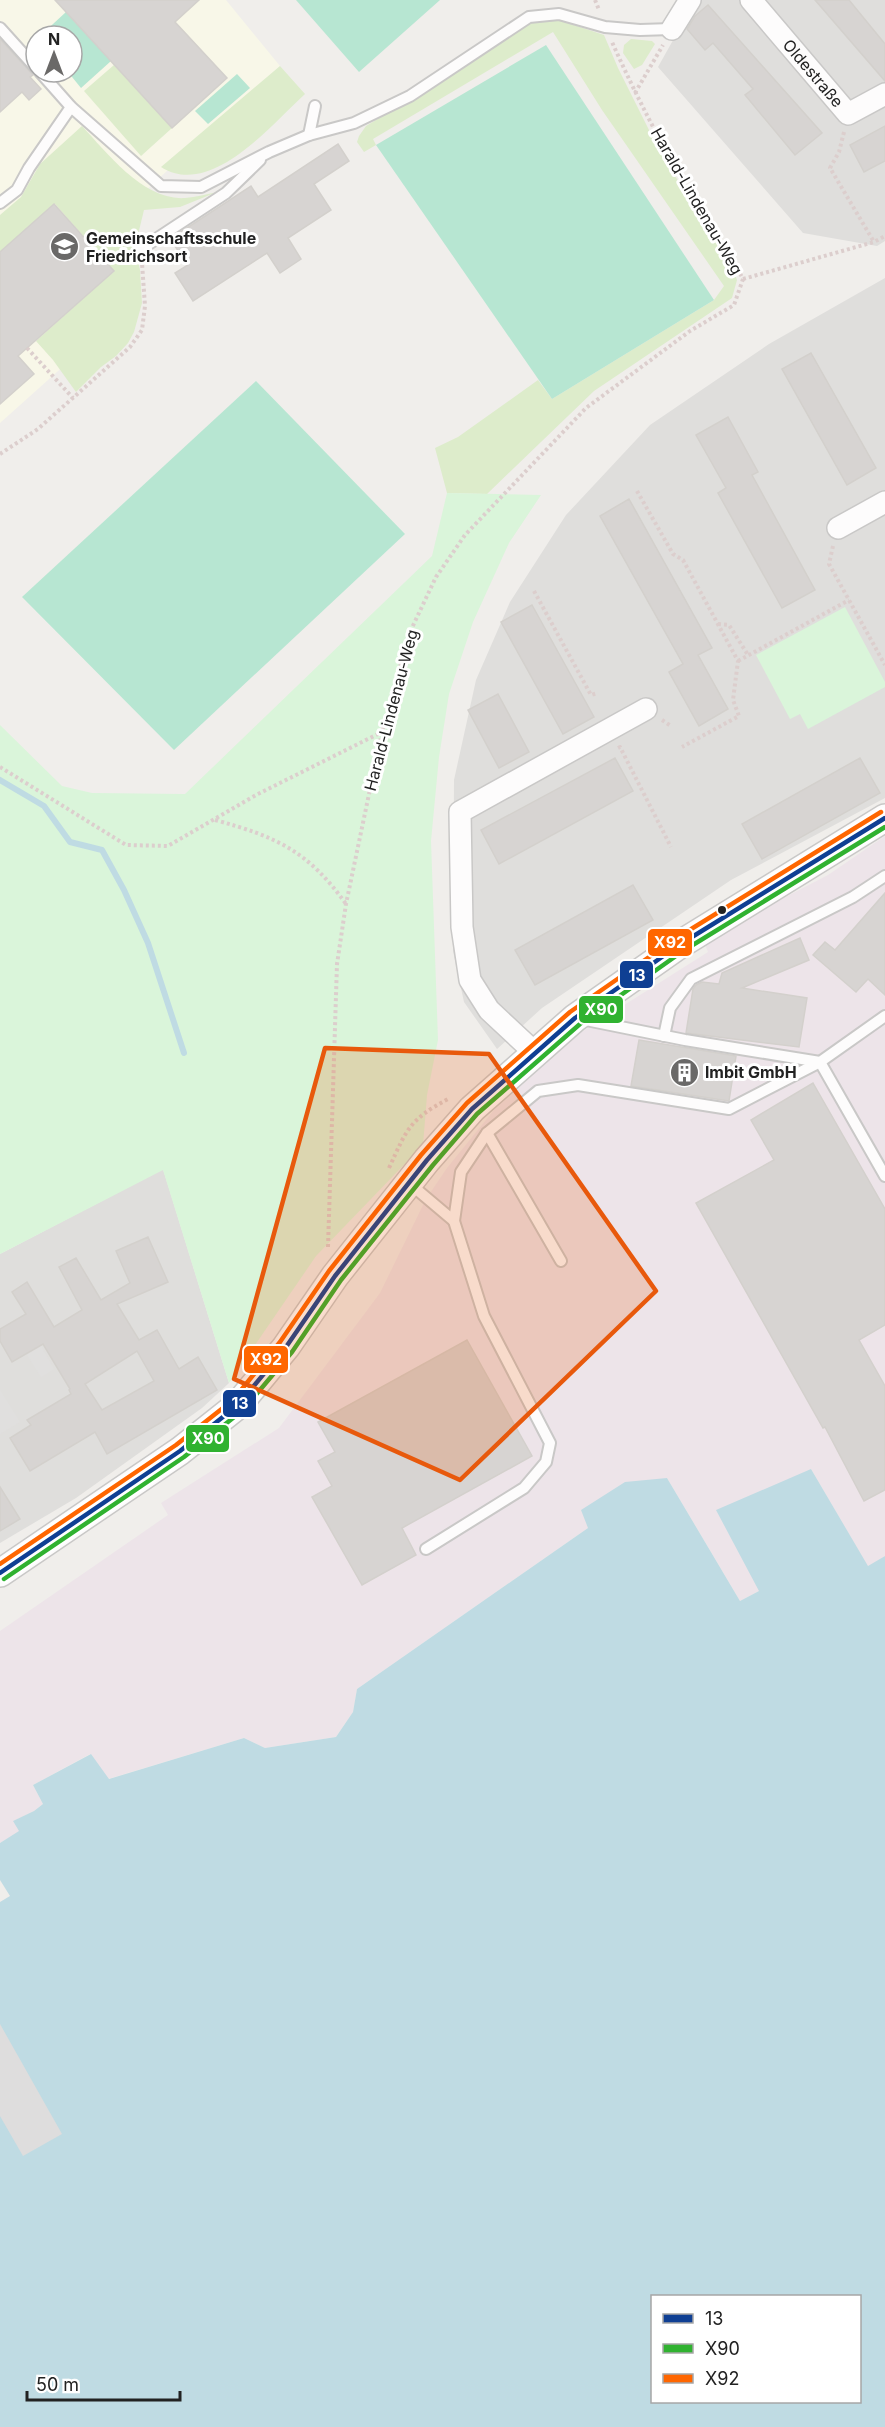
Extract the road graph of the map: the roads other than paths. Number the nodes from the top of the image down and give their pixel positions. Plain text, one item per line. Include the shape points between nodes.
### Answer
1 (690, 0) edge
2 (751, 0) edge
3 (0, 28) edge
4 (672, 29) joint
5 (24, 55) edge
6 (51, 84) edge
7 (885, 94) edge
8 (315, 106) dead end
9 (71, 107) junction
10 (309, 135) junction
11 (269, 152) junction
12 (0, 203) edge
13 (141, 249) road end
14 (885, 502) edge
15 (838, 528) road end
16 (646, 709) dead end
17 (885, 818) edge
18 (885, 876) edge
19 (885, 1016) edge
20 (575, 1018) junction
21 (664, 1036) junction
22 (535, 1053) junction
23 (820, 1062) junction
24 (487, 1133) junction
25 (885, 1176) edge
26 (408, 1183) junction
27 (454, 1221) junction
28 (561, 1261) dead end
29 (426, 1549) dead end
30 (0, 1573) edge

1 - 4 street
2 - 7 street, Oldestraße via 848,114
3 - 5 lane
4 - 10 lane via 605,27 559,14 528,17 410,96 354,123
6 - 9 lane
8 - 10 lane
9 - 11 lane via 161,186 201,187
9 - 12 lane via 17,190
10 - 11 lane
11 - 13 lane via 226,193
14 - 15 street
16 - 22 street via 460,812 462,927 471,980 489,1010
17 - 20 street via 679,945
18 - 21 lane via 853,897 692,979 670,1008
19 - 23 lane
20 - 21 lane
20 - 22 street
21 - 23 lane
22 - 26 street via 472,1109
23 - 24 lane via 729,1109 578,1084 538,1091
23 - 25 lane
24 - 27 lane via 460,1172
24 - 28 lane
26 - 27 lane
26 - 30 street via 238,1405 171,1458
27 - 29 lane via 484,1316 550,1443 546,1462 524,1488

